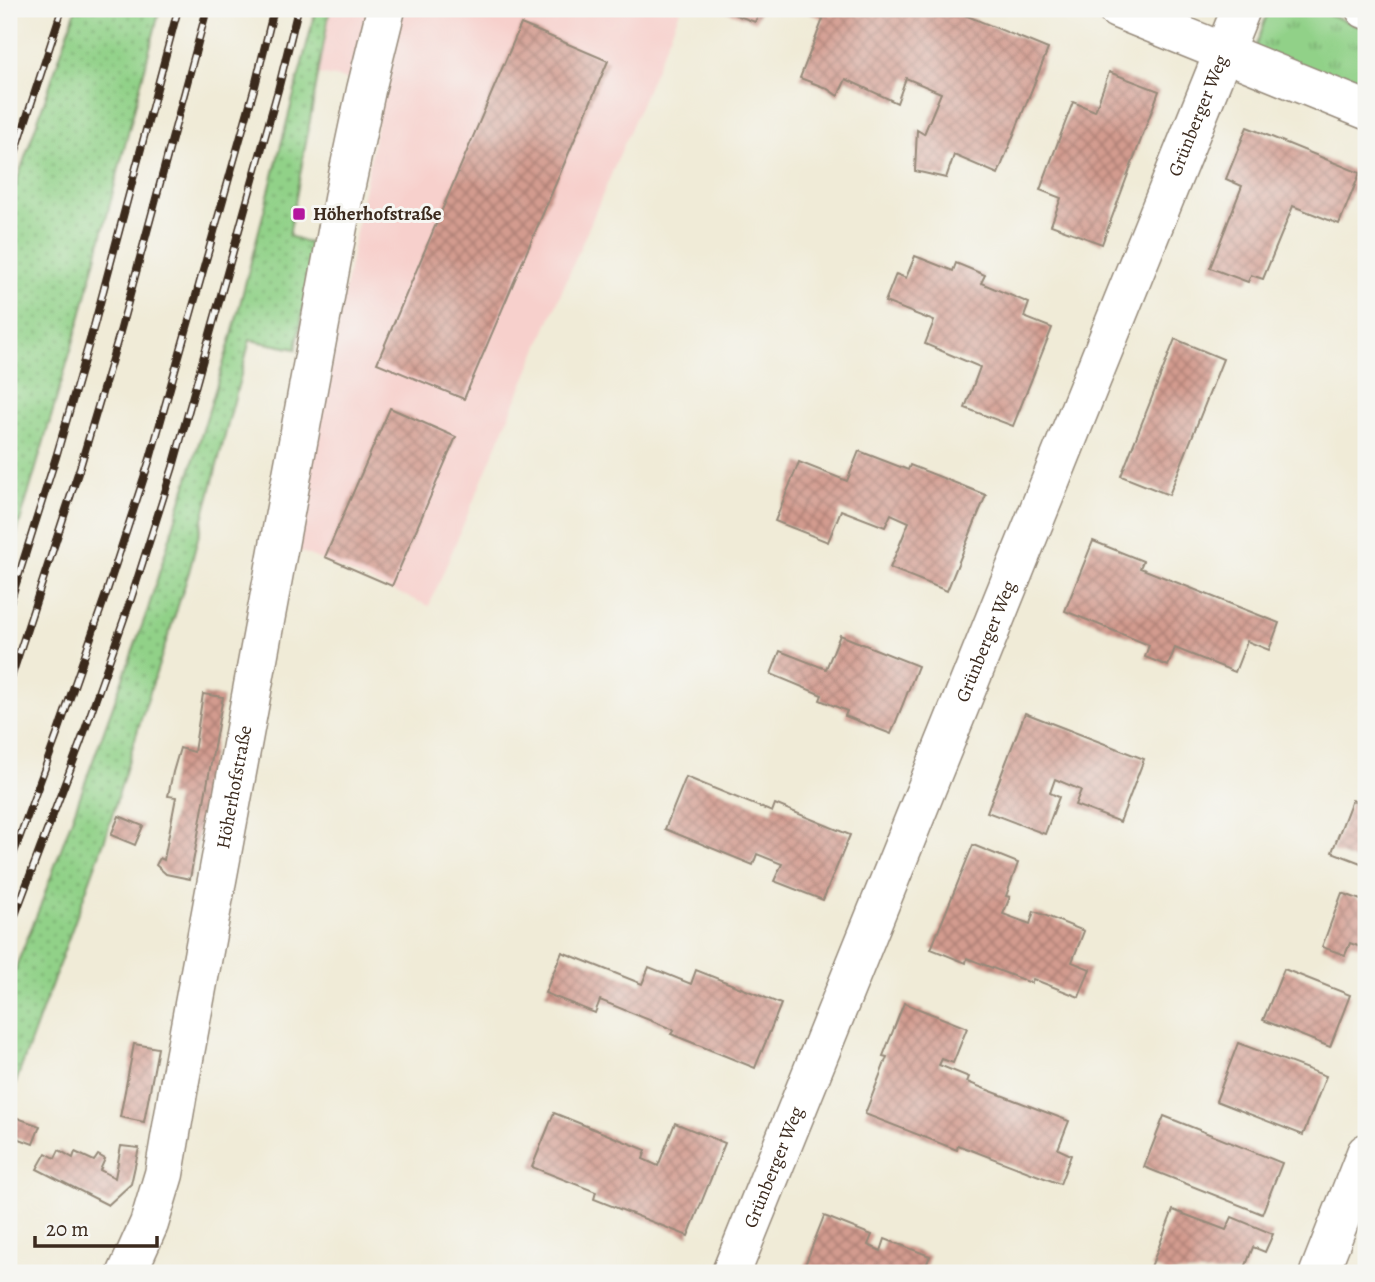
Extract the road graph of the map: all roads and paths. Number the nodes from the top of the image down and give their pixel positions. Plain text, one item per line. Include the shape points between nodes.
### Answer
1 (386, 9) edge
2 (1117, 9) edge
3 (1241, 9) edge
4 (1223, 52) junction
5 (1366, 110) edge
6 (1366, 1153) edge
7 (127, 1273) edge
8 (730, 1273) edge
9 (1319, 1273) edge

1 - 7 street, Höherhofstraße via 342,208 164,1174
2 - 4 street
3 - 4 street, Grünberger Weg
4 - 5 street
4 - 8 street, Grünberger Weg
6 - 9 street

